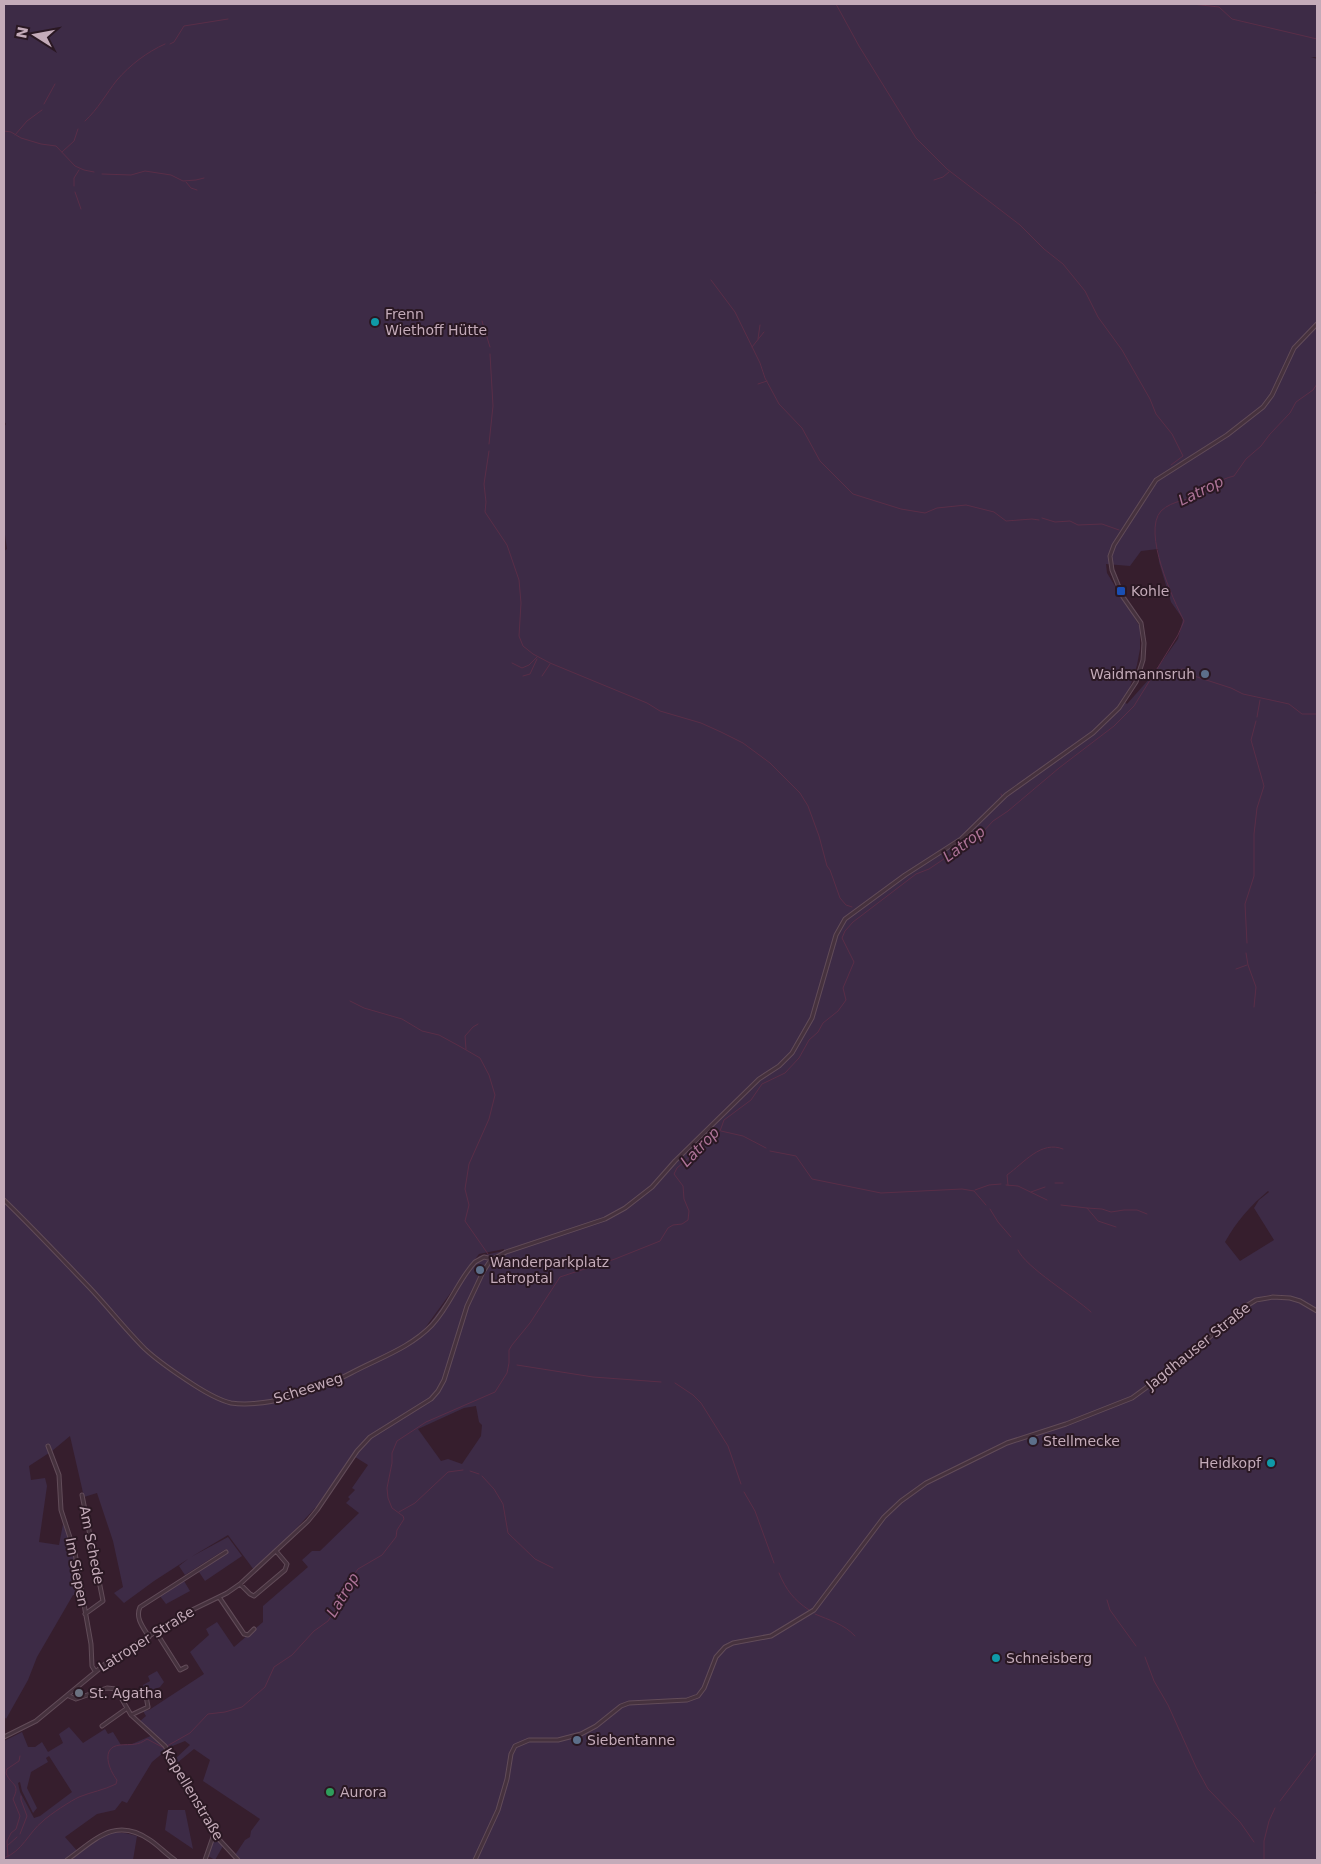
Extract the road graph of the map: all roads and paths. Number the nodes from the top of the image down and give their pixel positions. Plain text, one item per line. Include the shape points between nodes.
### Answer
1 (1317, 324) edge
2 (4, 1200) edge
3 (492, 1259) junction
4 (1317, 1311) edge
5 (48, 1446) dead end
6 (82, 1496) dead end
7 (276, 1551) junction
8 (226, 1552) dead end
9 (240, 1584) junction
10 (219, 1597) junction
11 (85, 1614) junction
12 (254, 1629) dead end
13 (156, 1632) junction
14 (149, 1637) junction
15 (186, 1667) dead end
16 (95, 1671) junction
17 (69, 1696) junction
18 (146, 1696) dead end
19 (126, 1709) junction
20 (131, 1715) junction
21 (102, 1726) dead end
22 (4, 1737) edge
23 (214, 1834) junction
24 (67, 1860) edge
25 (175, 1860) edge
26 (205, 1860) edge
27 (238, 1860) edge
28 (475, 1860) edge

1 - 3 street, Scheeweg via 1294,348 1263,407 1227,435 1156,480 1114,545 1110,556 1112,570 1122,597 1140,620 1144,643 1136,682 1114,714 1088,738 1006,796 960,839 846,919 836,935 812,1018 792,1053 724,1113 652,1187 604,1219
2 - 3 street, Scheeweg via 145,1348 200,1389 232,1403 294,1396 336,1381 406,1346 435,1321 473,1264 481,1258
3 - 7 street, Latroper Straße via 470,1298 438,1391 370,1437 317,1510
4 - 28 street, Jagdhauser Straße via 1290,1298 1273,1296 1256,1300 1238,1311 1187,1358 1132,1398 1007,1443 926,1483 901,1500 879,1522 814,1610 770,1636 725,1647 716,1657 704,1688 695,1697 629,1704 581,1734 518,1744 511,1754 498,1810
5 - 11 street, Im Siepen via 60,1475 61,1510 74,1549
6 - 11 street, Am Schede via 103,1601
7 - 9 street, Latroper Straße
7 - 9 street via 287,1564 285,1570 254,1596
8 - 14 street via 140,1607 139,1618
9 - 10 street, Latroper Straße
10 - 12 street via 243,1634 248,1635
10 - 13 street, Latroper Straße
11 - 16 street, Im Siepen
13 - 14 street, Latroper Straße
13 - 15 street via 180,1670
14 - 16 street, Latroper Straße
16 - 17 street, Latroper Straße
17 - 19 street, Kapellenstraße via 76,1699 113,1687
17 - 22 street, Latroper Straße via 36,1722
18 - 20 street via 148,1707
19 - 20 street, Kapellenstraße
19 - 21 street
20 - 23 street, Kapellenstraße via 166,1748
23 - 26 street
23 - 27 street, Kapellenstraße
24 - 25 street via 106,1833 116,1830 144,1836

